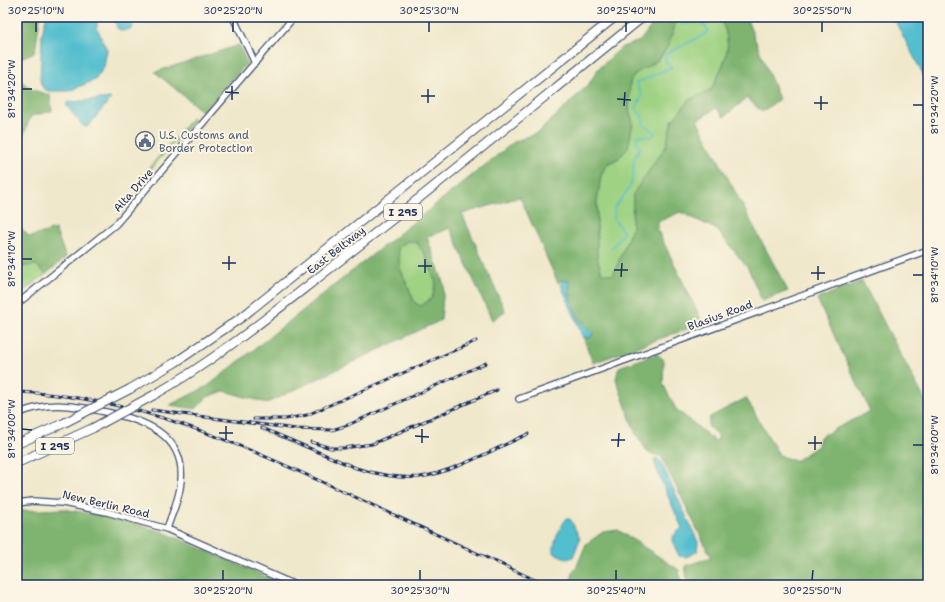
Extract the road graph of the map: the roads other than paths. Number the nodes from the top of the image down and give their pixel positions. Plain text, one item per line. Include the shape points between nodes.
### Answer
1 (233, 17) edge
2 (294, 17) edge
3 (614, 17) edge
4 (643, 17) edge
5 (255, 63) junction
6 (928, 250) edge
7 (17, 304) edge
8 (519, 399) dead end
9 (17, 414) edge
10 (17, 444) edge
11 (17, 463) edge
12 (17, 502) edge
13 (167, 529) junction
14 (295, 585) edge

1 - 5 street
2 - 5 street, Alta Drive
3 - 10 highway, East Beltway / I 295, bridge via 242,317 176,362 130,389
4 - 11 highway, East Beltway / I 295, bridge via 395,218 202,365 93,428
5 - 7 street, Alta Drive via 116,224
6 - 8 street, Blasius Road
9 - 13 street via 42,405 66,406 134,418 152,426 172,446 181,471 180,489
12 - 13 street, New Berlin Road via 63,503
13 - 14 street, New Berlin Road

